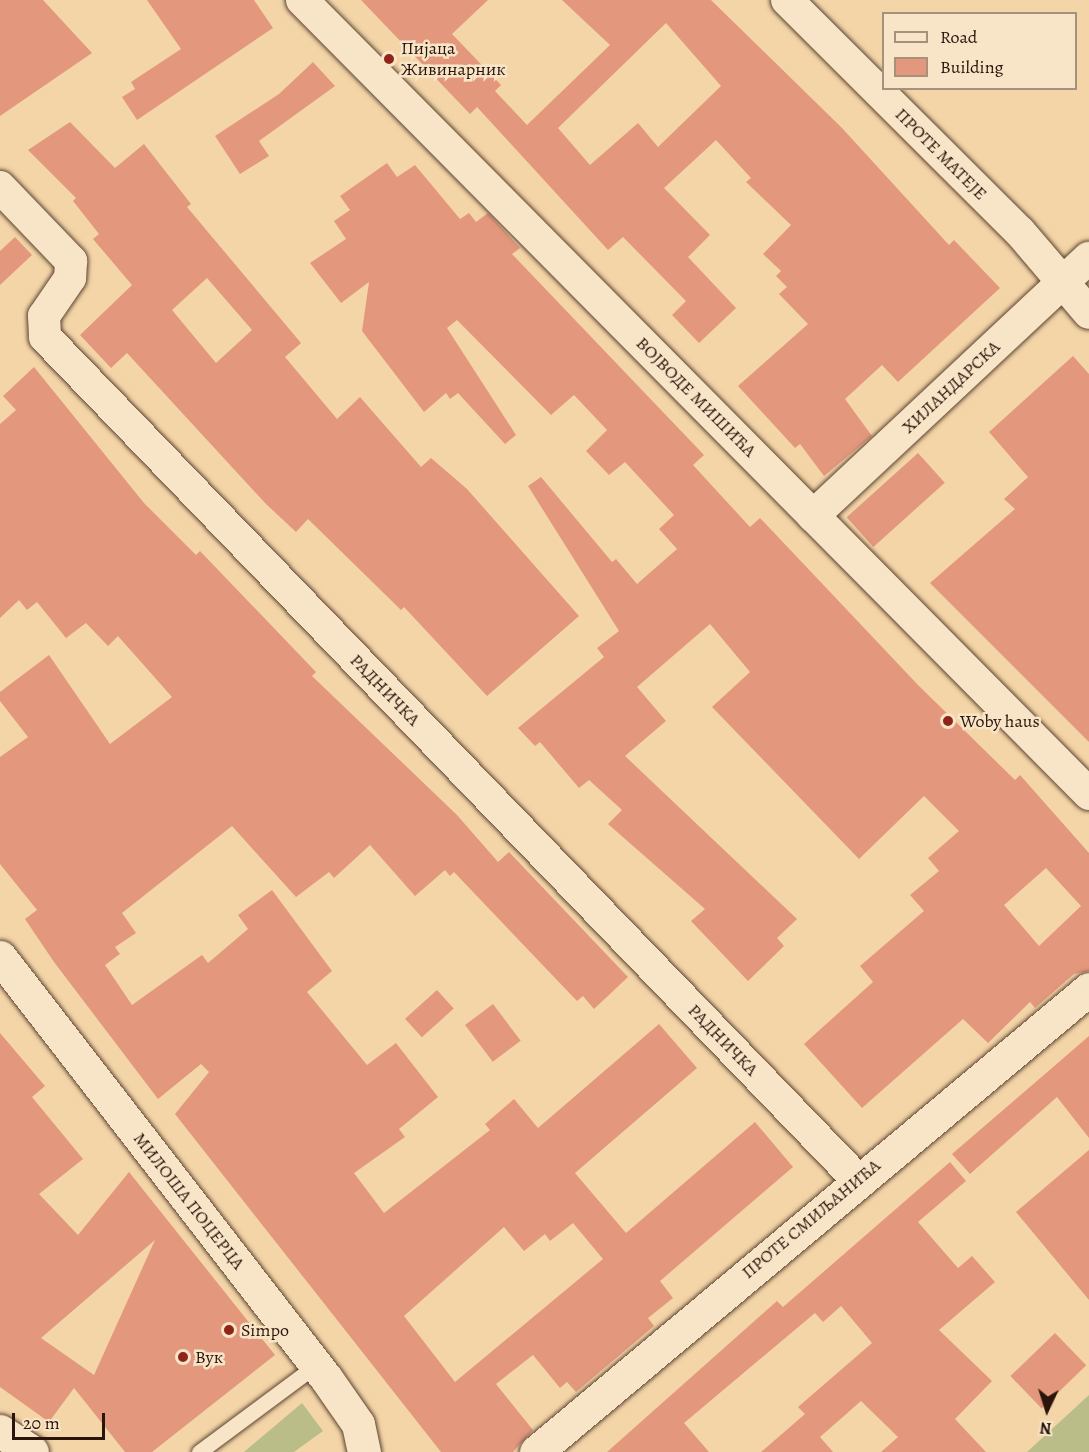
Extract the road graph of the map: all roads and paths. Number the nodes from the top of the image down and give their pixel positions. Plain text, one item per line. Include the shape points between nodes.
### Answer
1 (302, 0) edge
2 (787, 0) edge
3 (0, 187) edge
4 (1089, 258) edge
5 (1061, 285) junction
6 (1089, 314) edge
7 (813, 516) junction
8 (1089, 794) edge
9 (0, 957) edge
10 (1089, 989) edge
11 (857, 1179) junction
12 (316, 1365) junction
13 (0, 1431) edge
14 (32, 1452) edge
15 (199, 1452) edge
16 (364, 1452) edge
17 (536, 1452) edge

1 - 7 street, ВОЈВОДЕ МИШИЋА
2 - 5 street, ПРОТЕ МАТЕЈЕ via 1020,232
3 - 11 street, РАДНИЧКА via 71,261 70,278 44,316 45,337
4 - 5 street, ХИЛАНДАРСКА
5 - 6 street, ПРОТЕ МАТЕЈЕ
5 - 7 street, ХИЛАНДАРСКА
7 - 8 street, ВОЈВОДЕ МИШИЋА
9 - 12 street, МИЛОША ПОЦЕРЦА
10 - 11 street, ПРОТЕ СМИЉАНИЋА
11 - 17 street, ПРОТЕ СМИЉАНИЋА
12 - 15 lane
12 - 16 street, МИЛОША ПОЦЕРЦА via 358,1424
13 - 14 street

